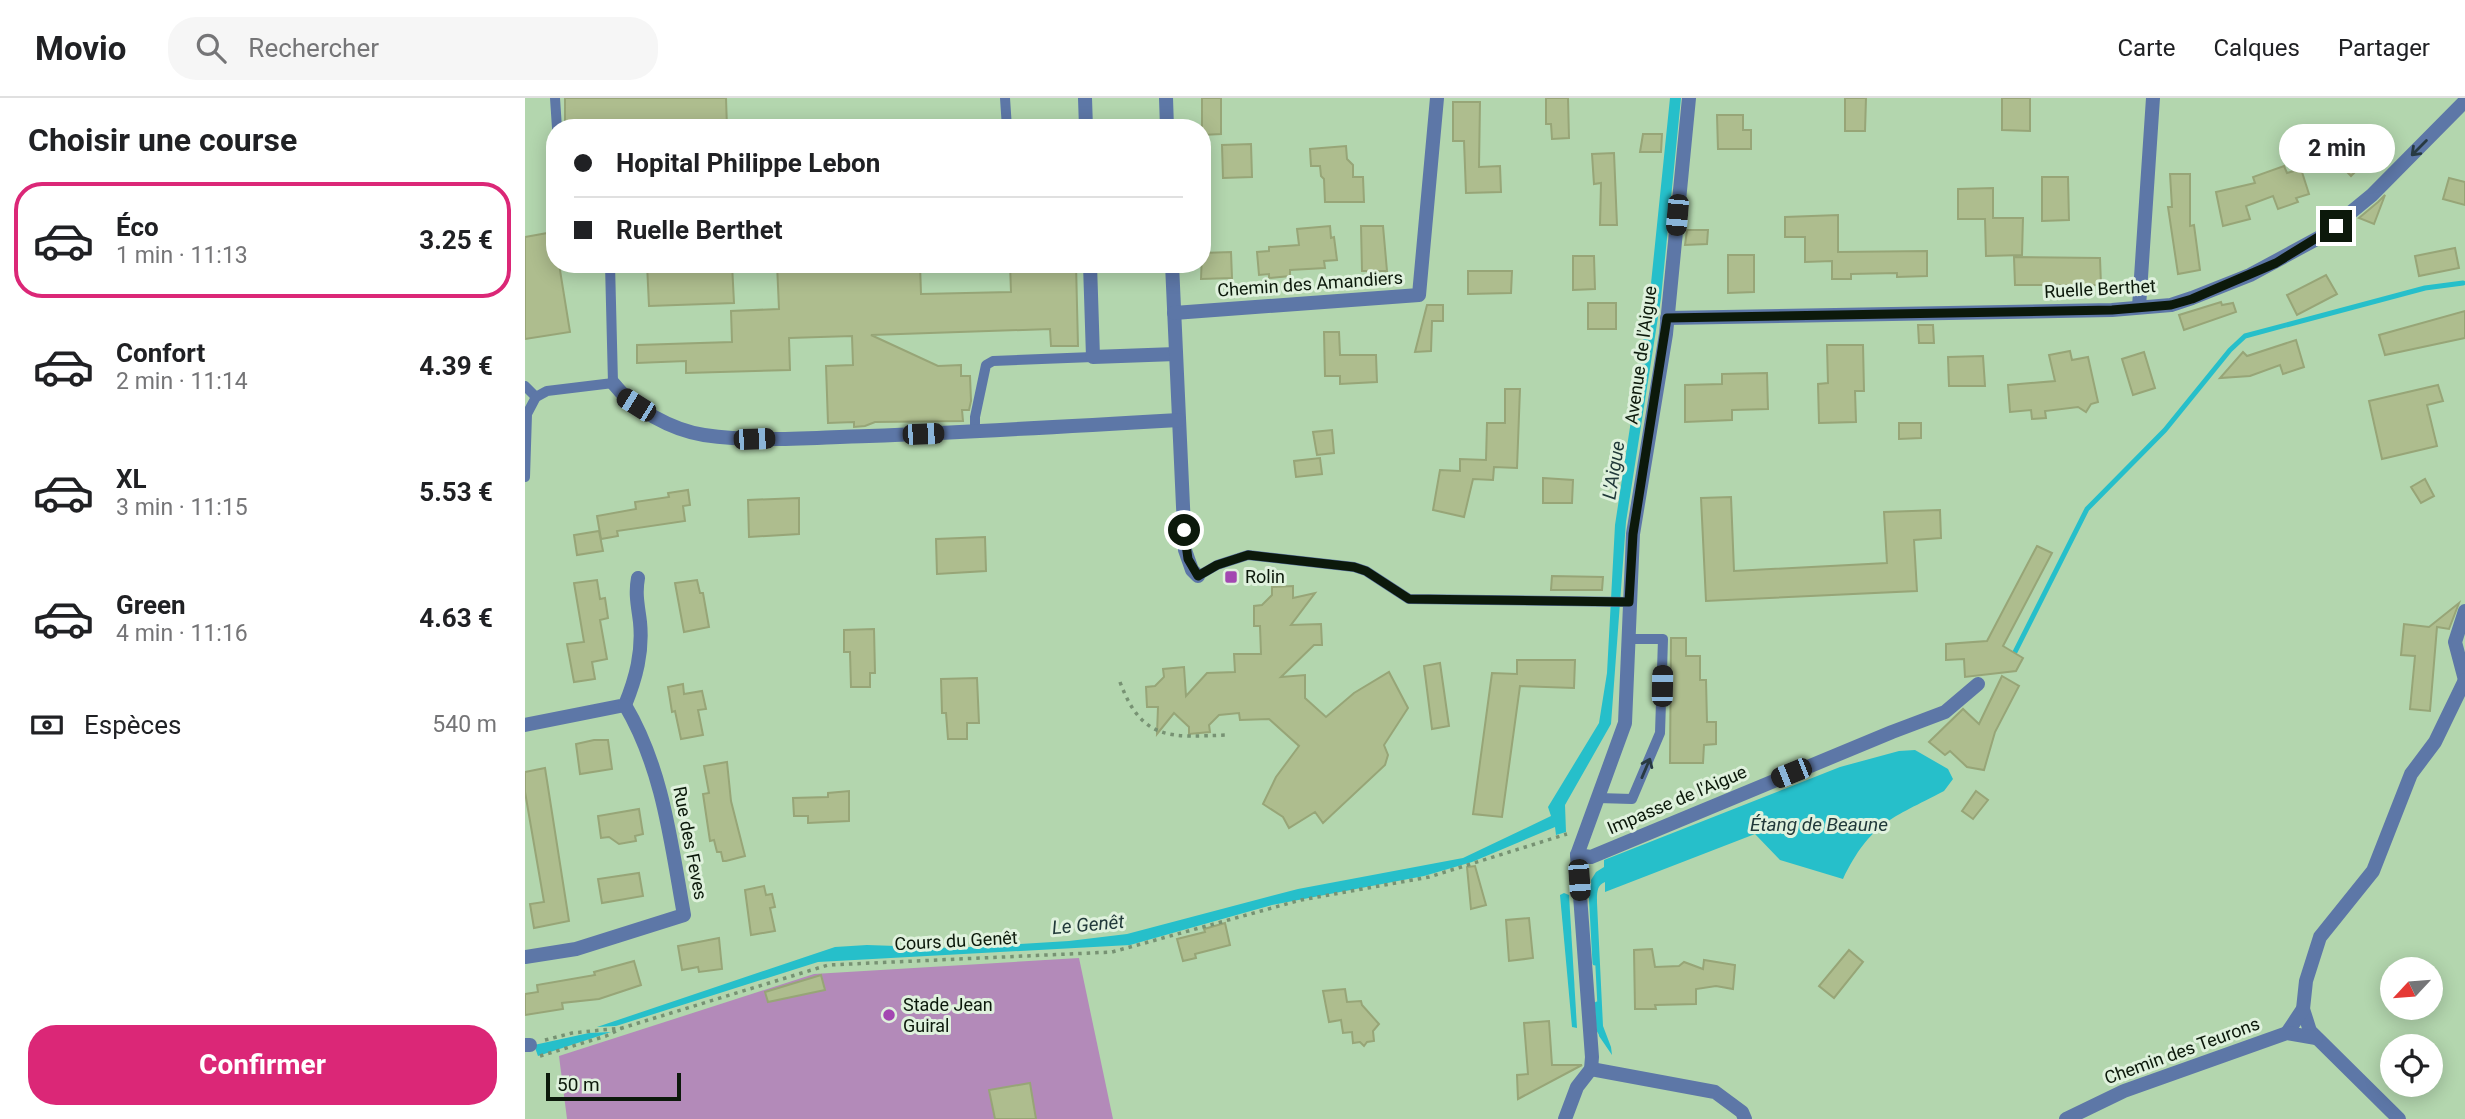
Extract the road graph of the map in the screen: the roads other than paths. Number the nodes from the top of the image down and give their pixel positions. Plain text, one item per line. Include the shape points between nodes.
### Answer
1 (555, 98) edge
2 (1005, 98) edge
3 (1085, 98) edge
4 (1166, 98) edge
5 (1437, 98) edge
6 (1689, 98) edge
7 (2153, 98) edge
8 (2465, 101) edge
9 (557, 119) edge
10 (1006, 119) edge
11 (1086, 119) edge
12 (1167, 119) edge
13 (610, 273) edge
14 (1090, 273) edge
15 (1172, 273) edge
16 (2139, 307) junction
17 (1174, 313) junction
18 (1667, 318) junction
19 (1176, 354) junction
20 (1093, 357) junction
21 (613, 383) junction
22 (525, 386) edge
23 (536, 397) junction
24 (1179, 419) junction
25 (975, 432) junction
26 (525, 477) edge
27 (1198, 576) joint
28 (638, 578) dead end
29 (1629, 602) junction
30 (2465, 611) edge
31 (1630, 639) junction
32 (2465, 680) edge
33 (1978, 684) dead end
34 (625, 705) junction
35 (525, 725) edge
36 (1598, 798) junction
37 (1577, 855) junction
38 (525, 957) edge
39 (2303, 1009) junction
40 (2287, 1033) junction
41 (2316, 1038) junction
42 (1591, 1069) junction
43 (1565, 1119) edge
44 (1745, 1119) edge
45 (2066, 1119) edge
46 (2399, 1119) edge

1 - 9 lane
2 - 10 lane
3 - 11 street
4 - 12 street
5 - 17 street, Chemin des Amandiers via 1419,295
6 - 18 street, Avenue de l'Aigue
7 - 16 street
8 -> 16 street, Ruelle Berthet via 2372,195 2322,236 2250,275 2171,305
13 - 21 lane
14 - 20 street
15 - 17 street
16 - 18 street, Ruelle Berthet
17 - 19 street
18 - 29 street, Avenue de l'Aigue via 1633,534
19 - 20 street
19 - 24 street
20 - 25 lane via 986,365
21 - 23 lane via 547,391
21 - 25 street via 623,396 650,413 702,434 754,439
22 - 23 lane
23 - 26 lane via 527,414
24 - 25 street
24 - 27 street via 1185,550
27 - 29 lane via 1248,555 1354,567 1409,599
28 - 34 street via 638,672
29 - 31 street, Avenue de l'Aigue
30 - 32 street via 2455,642
31 - 36 street, Avenue de l'Aigue via 1625,723
36 -> 31 lane via 1632,799 1660,733 1663,639
32 - 39 street via 2435,742 2411,774 2373,871 2320,937 2306,981
33 - 37 street, Impasse de l'Aigue via 1945,712 1591,857
34 - 35 street
34 - 38 street, Rue des Feves via 640,731 661,789 684,915 576,949
36 - 37 street, Avenue de l'Aigue
37 - 42 street, Avenue de l'Aigue
39 - 40 street
39 - 41 street
40 - 41 street, Chemin des Teurons
40 - 45 street, Chemin des Teurons via 2124,1091
41 - 46 street
42 - 43 street via 1577,1087
42 - 44 street via 1715,1092

